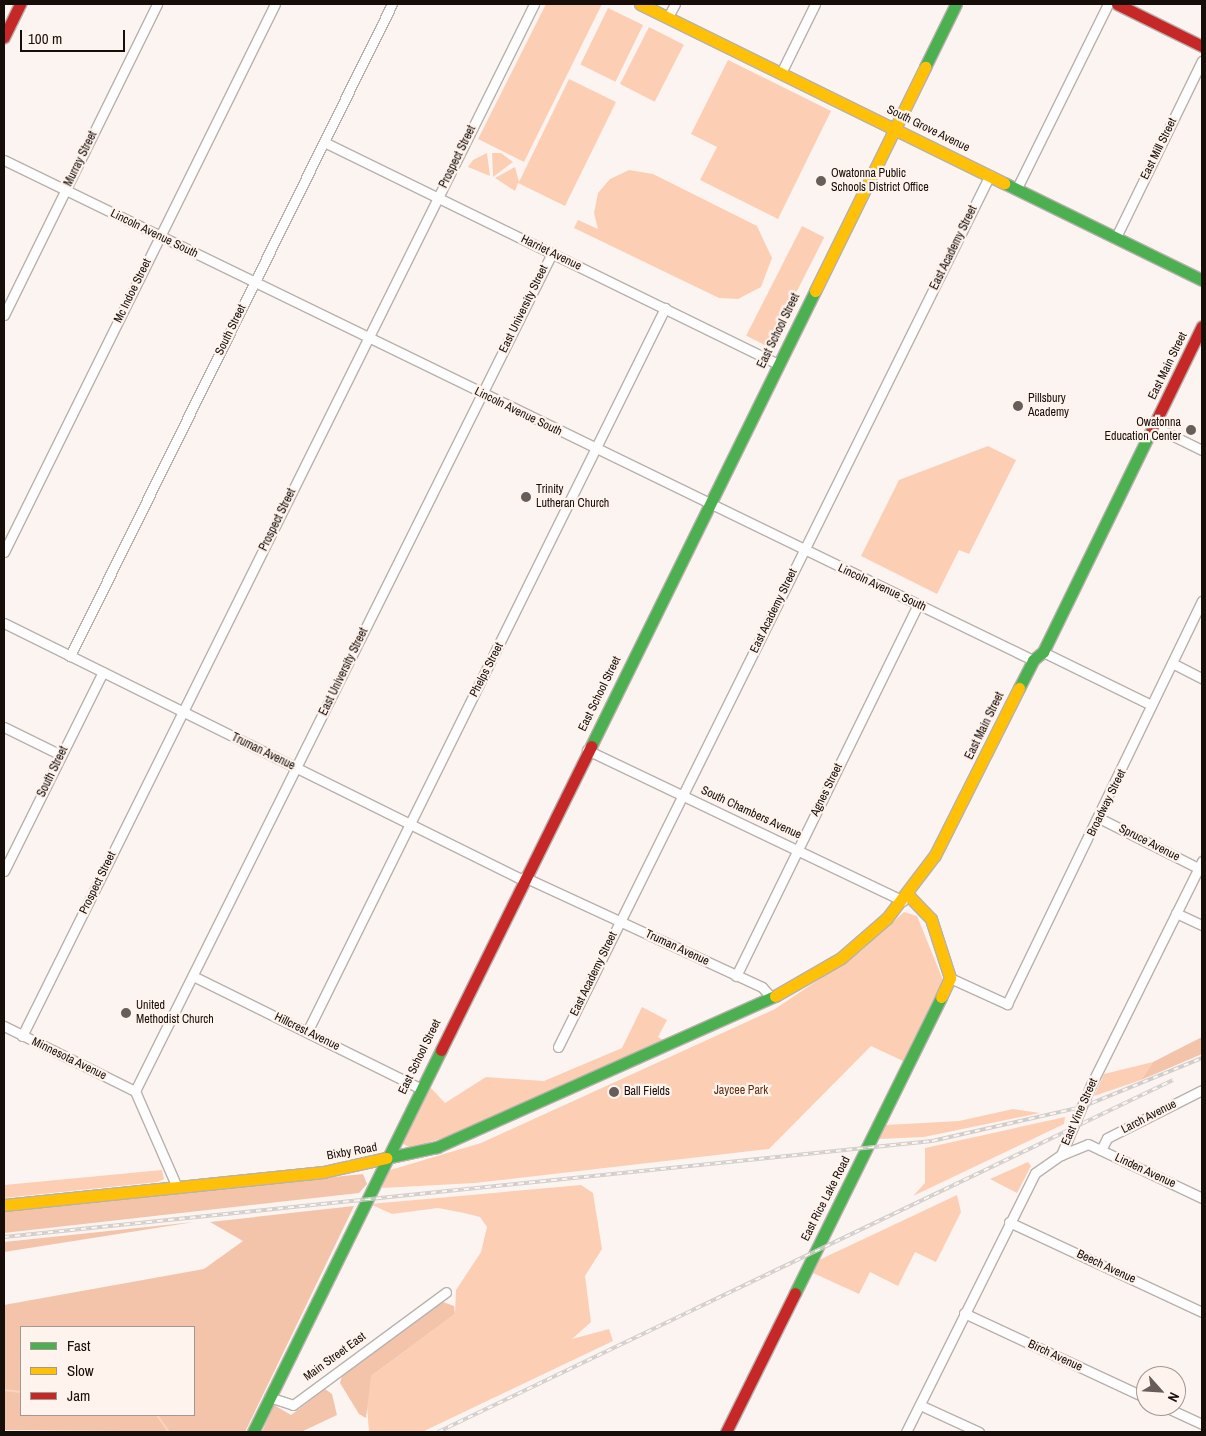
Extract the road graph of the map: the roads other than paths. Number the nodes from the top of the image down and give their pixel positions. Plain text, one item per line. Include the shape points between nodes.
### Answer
1 (20, 4) edge
2 (157, 4) edge
3 (275, 4) edge
4 (392, 4) edge
5 (534, 4) edge
6 (640, 4) edge
7 (675, 4) edge
8 (815, 4) edge
9 (956, 4) edge
10 (1108, 4) edge
11 (1117, 4) edge
12 (668, 17) junction
13 (4, 37) edge
14 (1202, 46) edge
15 (1202, 62) edge
16 (781, 73) junction
17 (895, 128) junction
18 (324, 142) junction
19 (4, 160) edge
20 (990, 175) junction
21 (1017, 188) junction
22 (65, 190) junction
23 (438, 197) junction
24 (160, 237) junction
25 (1116, 238) junction
26 (552, 253) junction
27 (1202, 280) edge
28 (254, 283) junction
29 (665, 308) junction
30 (4, 315) edge
31 (1202, 326) edge
32 (368, 339) junction
33 (778, 364) junction
34 (482, 394) junction
35 (1154, 426) junction
36 (595, 450) junction
37 (1202, 450) edge
38 (709, 505) junction
39 (804, 551) junction
40 (4, 552) edge
41 (1202, 601) edge
42 (918, 605) junction
43 (4, 623) edge
44 (1043, 652) junction
45 (70, 656) junction
46 (1033, 660) junction
47 (1172, 663) junction
48 (103, 672) junction
49 (1202, 678) edge
50 (1151, 705) junction
51 (183, 712) junction
52 (4, 727) edge
53 (587, 750) junction
54 (61, 755) junction
55 (296, 768) junction
56 (682, 796) junction
57 (1099, 818) junction
58 (410, 824) junction
59 (797, 850) junction
60 (1200, 865) edge
61 (4, 871) edge
62 (524, 878) junction
63 (905, 898) junction
64 (1176, 913) junction
65 (620, 922) junction
66 (1202, 925) edge
67 (193, 976) junction
68 (736, 976) junction
69 (950, 978) junction
70 (772, 998) junction
71 (4, 1026) edge
72 (307, 1032) junction
73 (22, 1036) junction
74 (683, 1038) joint
75 (558, 1048) dead end
76 (420, 1088) junction
77 (1202, 1090) edge
78 (135, 1091) junction
79 (1101, 1150) junction
80 (1061, 1155) junction
81 (384, 1161) junction
82 (177, 1187) junction
83 (1202, 1198) edge
84 (4, 1204) edge
85 (1009, 1222) junction
86 (446, 1292) dead end
87 (1202, 1312) edge
88 (964, 1314) junction
89 (1136, 1393) edge
90 (268, 1397) junction
91 (920, 1404) junction
92 (1185, 1416) edge
93 (1202, 1424) edge
94 (254, 1432) edge
95 (726, 1432) edge
96 (906, 1432) edge
97 (979, 1432) edge

1 - 13 street
2 - 22 street, Murray Street
3 - 24 street, Mc Indoe Street
4 - 18 street, South Street
5 - 23 street, Prospect Street
6 - 12 street, South Grove Avenue
7 - 12 street
8 - 16 street
9 - 17 street, East School Street
10 - 21 street
11 - 14 street
12 - 16 street, South Grove Avenue
15 - 25 street, East Mill Street
16 - 17 street, South Grove Avenue
17 - 20 street, South Grove Avenue
17 - 33 street, East School Street
18 - 23 street, Harriet Avenue
18 - 28 street, South Street
19 - 22 street, Lincoln Avenue South
20 - 21 street, South Grove Avenue
20 - 39 street, East Academy Street
21 - 25 street, South Grove Avenue
22 - 24 street, Lincoln Avenue South
22 - 30 street, Murray Street
23 - 26 street, Harriet Avenue
23 - 32 street, Prospect Street
24 - 28 street, Lincoln Avenue South
24 - 40 street, Mc Indoe Street
25 - 27 street, South Grove Avenue
26 - 29 street, Harriet Avenue
26 - 34 street, East University Street
28 - 32 street, Lincoln Avenue South
28 - 45 street, South Street
29 - 33 street, Harriet Avenue
29 - 36 street, Phelps Street
31 - 35 street, East Main Street
32 - 34 street, Lincoln Avenue South
32 - 51 street, Prospect Street
33 - 38 street, East School Street
34 - 36 street, Lincoln Avenue South
34 - 55 street, East University Street
35 - 37 street
35 - 44 street, East Main Street
36 - 38 street, Lincoln Avenue South
36 - 58 street, Phelps Street
38 - 39 street, Lincoln Avenue South
38 - 53 street, East School Street
39 - 42 street, Lincoln Avenue South
39 - 56 street, East Academy Street
41 - 47 street, Broadway Street
42 - 46 street, Lincoln Avenue South
42 - 59 street, Agnes Street
43 - 45 street, Truman Avenue
44 - 46 street, East Main Street
44 - 50 street
45 - 48 street, Truman Avenue
46 - 63 street, East Main Street via 946,836
47 - 49 street
47 - 50 street, Broadway Street
48 - 51 street, Truman Avenue
48 - 54 street, South Street
50 - 57 street, Broadway Street
51 - 55 street, Truman Avenue
51 - 73 street, Prospect Street
52 - 54 street
53 - 56 street, South Chambers Avenue
53 - 62 street, East School Street
54 - 61 street, South Street
55 - 58 street, Truman Avenue
55 - 67 street, East University Street
56 - 59 street, South Chambers Avenue
56 - 65 street, East Academy Street
57 - 60 street, Spruce Avenue
57 - 69 street, Broadway Street via 1007,1004
58 - 62 street, Truman Avenue
58 - 72 street, Phelps Street
59 - 63 street, South Chambers Avenue
59 - 68 street, Agnes Street
60 - 64 street, East Vine Street
62 - 65 street, Truman Avenue
62 - 76 street, East School Street
63 - 69 street, South Chambers Avenue via 931,919
63 - 70 street, East Main Street via 841,958
64 - 66 street
64 - 80 street, East Vine Street
65 - 68 street, Truman Avenue
65 - 75 street, East Academy Street
67 - 72 street, Hillcrest Avenue
67 - 78 street, East University Street
68 - 70 street, Truman Avenue
69 - 95 street, East Rice Lake Road
70 - 74 street, East Main Street
71 - 73 street, Minnesota Avenue
72 - 76 street, Hillcrest Avenue
73 - 78 street, Minnesota Avenue
74 - 81 street, Bixby Road via 479,1132
76 - 81 street, East School Street
77 - 79 street, Larch Avenue via 1108,1138
78 - 82 street
79 - 80 street, Linden Avenue via 1088,1144
79 - 83 street, Linden Avenue
80 - 85 street, East Vine Street via 1035,1173
81 - 82 street, Bixby Road
81 - 90 street, East School Street
82 - 84 street, Bixby Road
85 - 87 street, Beech Avenue
85 - 88 street, East Vine Street
86 - 90 street, Main Street East via 293,1405
88 - 89 street, Birch Avenue
88 - 91 street, East Vine Street
90 - 94 street
91 - 96 street, East Vine Street
91 - 97 street
92 - 93 street

